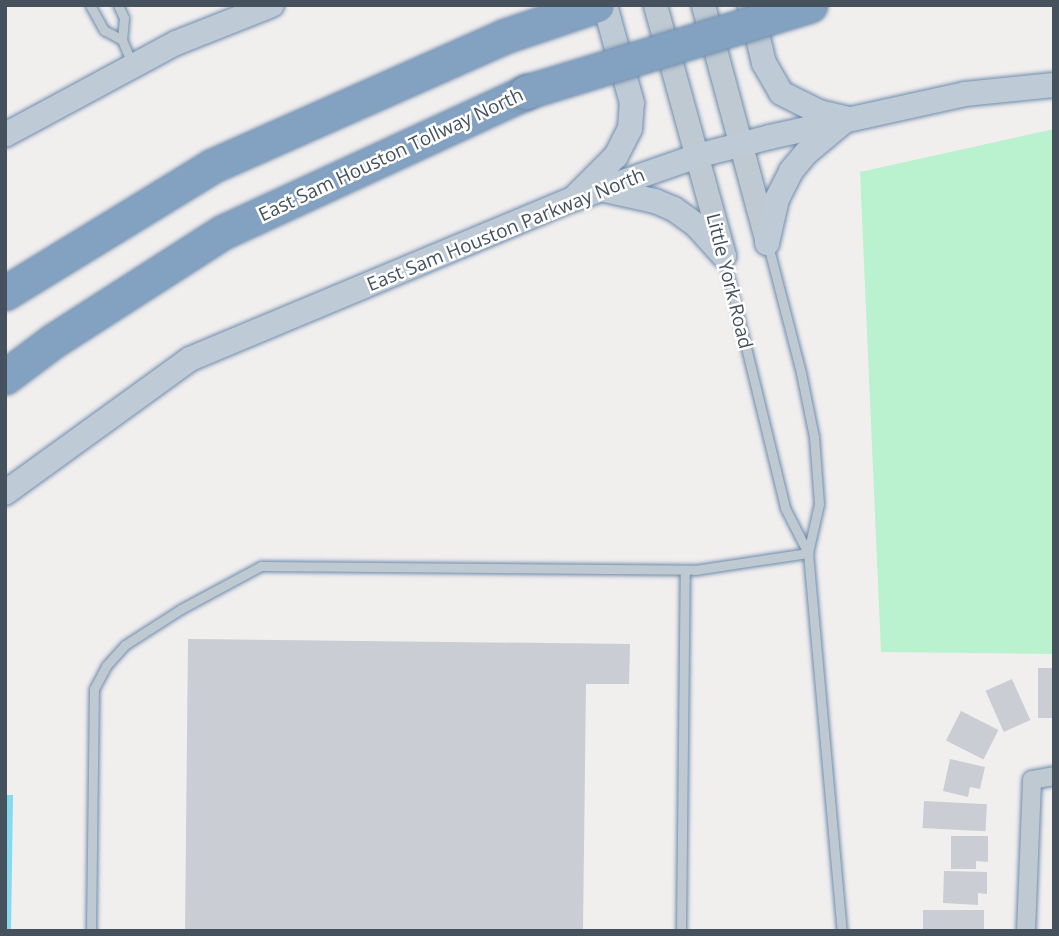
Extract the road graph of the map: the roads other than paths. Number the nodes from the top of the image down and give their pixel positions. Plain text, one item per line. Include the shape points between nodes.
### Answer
1 (90, 5) edge
2 (118, 5) edge
3 (272, 5) edge
4 (597, 5) edge
5 (605, 5) edge
6 (655, 5) edge
7 (703, 5) edge
8 (750, 5) edge
9 (810, 5) edge
10 (122, 40) junction
11 (133, 66) junction
12 (1054, 85) edge
13 (848, 118) junction
14 (5, 135) edge
15 (741, 144) junction
16 (696, 156) junction
17 (604, 190) junction
18 (571, 201) junction
19 (767, 243) junction
20 (724, 256) junction
21 (5, 293) edge
22 (5, 377) edge
23 (5, 493) edge
24 (808, 553) junction
25 (685, 570) junction
26 (1054, 776) edge
27 (92, 931) edge
28 (681, 931) edge
29 (842, 931) edge
30 (1026, 931) edge

1 - 10 lane via 104,30
2 - 10 lane via 124,18
3 - 11 main road via 176,43
4 - 21 highway via 505,36 212,166
5 - 18 main road via 632,103 629,129 616,156
6 - 16 street, Little York Road
7 - 15 street, Little York Road
8 - 13 main road via 764,63 781,93 818,112
9 - 22 highway, East Sam Houston Tollway North, bridge via 526,92 223,232
10 - 11 lane
11 - 14 main road
12 - 13 main road, East Sam Houston Parkway North via 965,94
13 - 15 main road, East Sam Houston Parkway North
13 - 19 main road via 791,171 777,199
15 - 16 main road, East Sam Houston Parkway North
15 - 19 street, Little York Road
16 - 17 main road, East Sam Houston Parkway North
16 - 20 street, Little York Road
17 - 18 main road, East Sam Houston Parkway North
17 - 20 main road via 674,209
18 - 23 main road, East Sam Houston Parkway North via 190,359
19 - 24 lane, Little York Road via 814,437 819,504
20 - 24 lane, Little York Road via 785,508
24 - 25 lane
24 - 29 lane, Little York Road
25 - 27 lane via 261,566 181,609 125,645 94,689
25 - 28 lane
26 - 30 street via 1032,780

